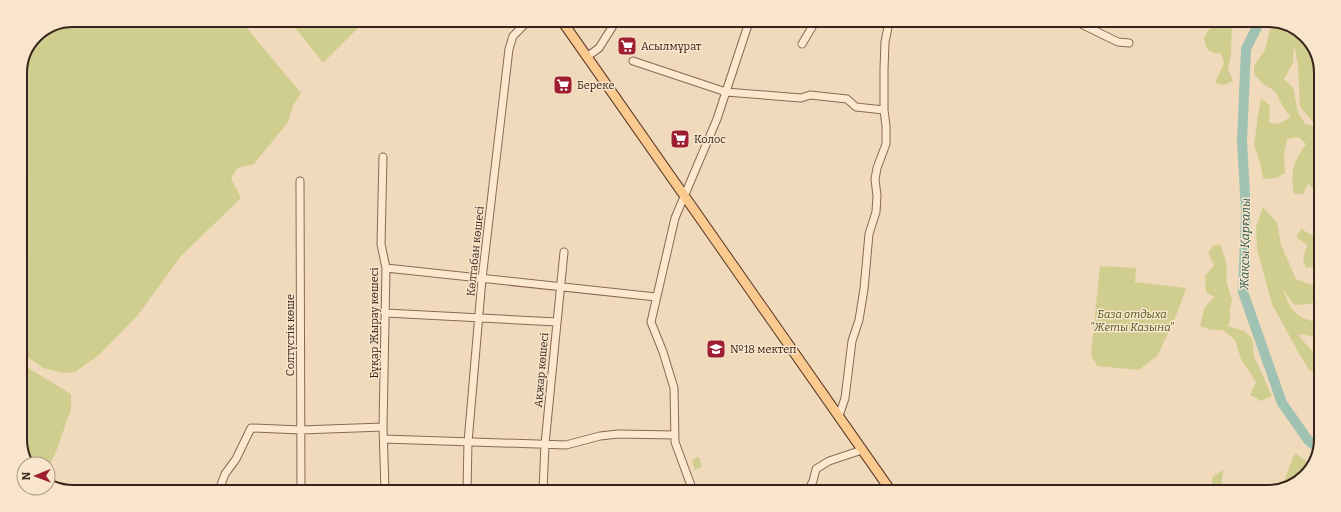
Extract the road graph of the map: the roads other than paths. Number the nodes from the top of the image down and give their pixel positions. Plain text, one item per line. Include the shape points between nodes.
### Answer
1 (522, 27) edge
2 (567, 27) edge
3 (612, 27) edge
4 (747, 27) edge
5 (812, 27) edge
6 (888, 27) edge
7 (1087, 27) edge
8 (1129, 43) dead end
9 (802, 44) dead end
10 (588, 56) junction
11 (633, 61) dead end
12 (726, 92) junction
13 (884, 110) junction
14 (383, 157) dead end
15 (300, 181) dead end
16 (684, 194) junction
17 (564, 252) dead end
18 (386, 268) junction
19 (482, 278) junction
20 (560, 287) junction
21 (656, 298) junction
22 (386, 313) junction
23 (479, 318) junction
24 (557, 322) junction
25 (839, 416) junction
26 (383, 427) junction
27 (301, 430) junction
28 (675, 434) junction
29 (384, 439) junction
30 (468, 442) junction
31 (545, 444) junction
32 (862, 450) junction
33 (221, 485) edge
34 (301, 485) edge
35 (384, 485) edge
36 (468, 485) edge
37 (543, 485) edge
38 (691, 485) edge
39 (811, 485) edge
40 (887, 485) edge

1 - 19 street, Көлтабан көшесі via 513,36 509,49
2 - 10 main road
3 - 10 street via 599,48
4 - 12 street
5 - 9 street
6 - 13 street via 885,42
7 - 8 street via 1118,42
10 - 16 main road
11 - 12 street
12 - 13 street via 801,98 818,95 847,99 856,107
12 - 16 street
13 - 25 street via 886,144 875,179 876,212 869,234 859,320 852,341 845,398
14 - 18 street, Бұқар Жырау көшесі via 381,244
15 - 27 street, Солтүстік көше
16 - 21 street via 675,218
16 - 25 main road
17 - 20 street, Ақжар көшесі
18 - 19 street
18 - 22 street, Бұқар Жырау көшесі
19 - 20 street
19 - 23 street, Көлтабан көшесі
20 - 21 street
20 - 24 street, Ақжар көшесі
21 - 28 street via 651,322 674,388
22 - 23 street
22 - 26 street, Бұқар Жырау көшесі
23 - 24 street
23 - 30 street, Көлтабан көшесі
24 - 31 street, Ақжар көшесі
25 - 32 main road
26 - 27 street
26 - 29 street, Бұқар Жырау көшесі
27 - 33 street via 251,428
27 - 34 street, Солтүстік көше
28 - 31 street via 618,434 566,445
28 - 38 street via 675,442
29 - 30 street
29 - 35 street, Бұқар Жырау көшесі
30 - 31 street
30 - 36 street, Көлтабан көшесі
31 - 37 street, Ақжар көшесі
32 - 39 street via 829,461 816,469
32 - 40 main road

